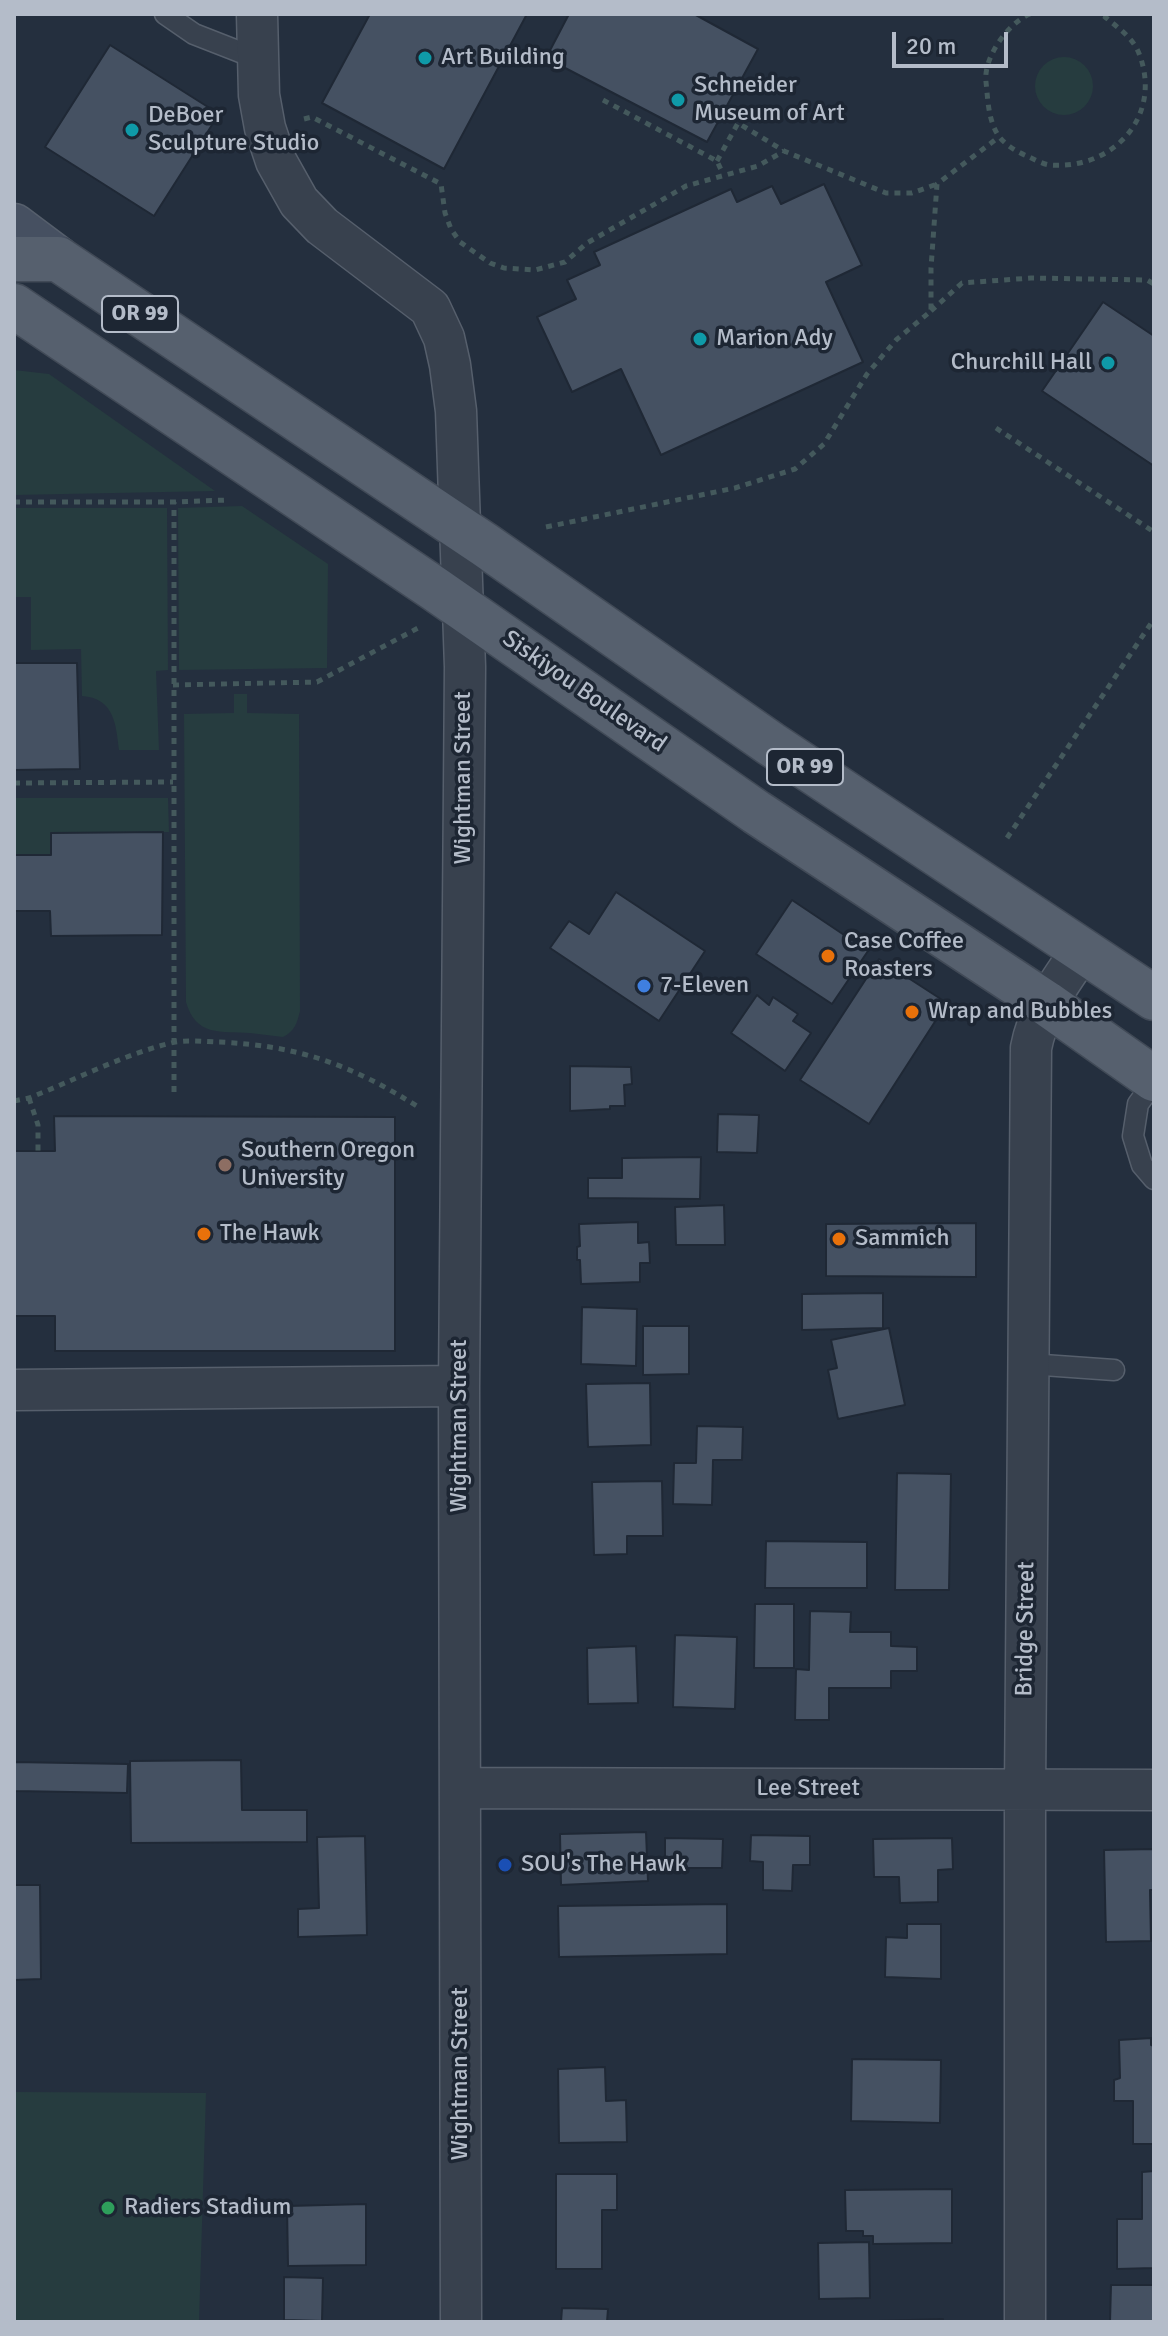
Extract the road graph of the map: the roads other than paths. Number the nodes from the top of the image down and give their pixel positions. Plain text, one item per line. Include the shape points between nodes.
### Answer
1 (165, 14) edge
2 (257, 14) edge
3 (258, 59) junction
4 (14, 226) edge
5 (14, 259) edge
6 (58, 259) junction
7 (25, 321) edge
8 (461, 529) junction
9 (463, 608) junction
10 (1082, 950) junction
11 (1154, 998) edge
12 (1046, 1003) junction
13 (1154, 1080) edge
14 (1154, 1179) edge
15 (1029, 1364) junction
16 (1114, 1370) dead end
17 (459, 1386) junction
18 (14, 1390) edge
19 (462, 1788) junction
20 (1025, 1790) junction
21 (1154, 1790) edge
22 (461, 2322) edge
23 (1025, 2322) edge

1 - 3 lane via 194,34
2 - 3 street, Wightman Street
3 - 8 street, Wightman Street via 265,128 299,202 322,226 430,308 444,338 456,411
4 - 6 main road, OR 99
5 - 6 main road
6 - 8 main road, OR 99
7 - 9 main road, Siskiyou Boulevard / OR 99
8 - 9 street, Wightman Street
8 - 10 main road, OR 99 via 771,744
9 - 12 main road, Siskiyou Boulevard / OR 99 via 756,812
9 - 17 street, Wightman Street
10 - 11 main road, OR 99
10 - 12 street, Bridge Street
12 - 13 main road, Siskiyou Boulevard / OR 99
12 - 15 street, Bridge Street via 1031,1048
13 - 14 lane via 1138,1104 1133,1136 1142,1165
15 - 16 lane
15 - 20 street, Bridge Street
17 - 18 street
17 - 19 street, Wightman Street
19 - 20 street, Lee Street
19 - 22 street, Wightman Street
20 - 21 street, Lee Street
20 - 23 street, Bridge Street

